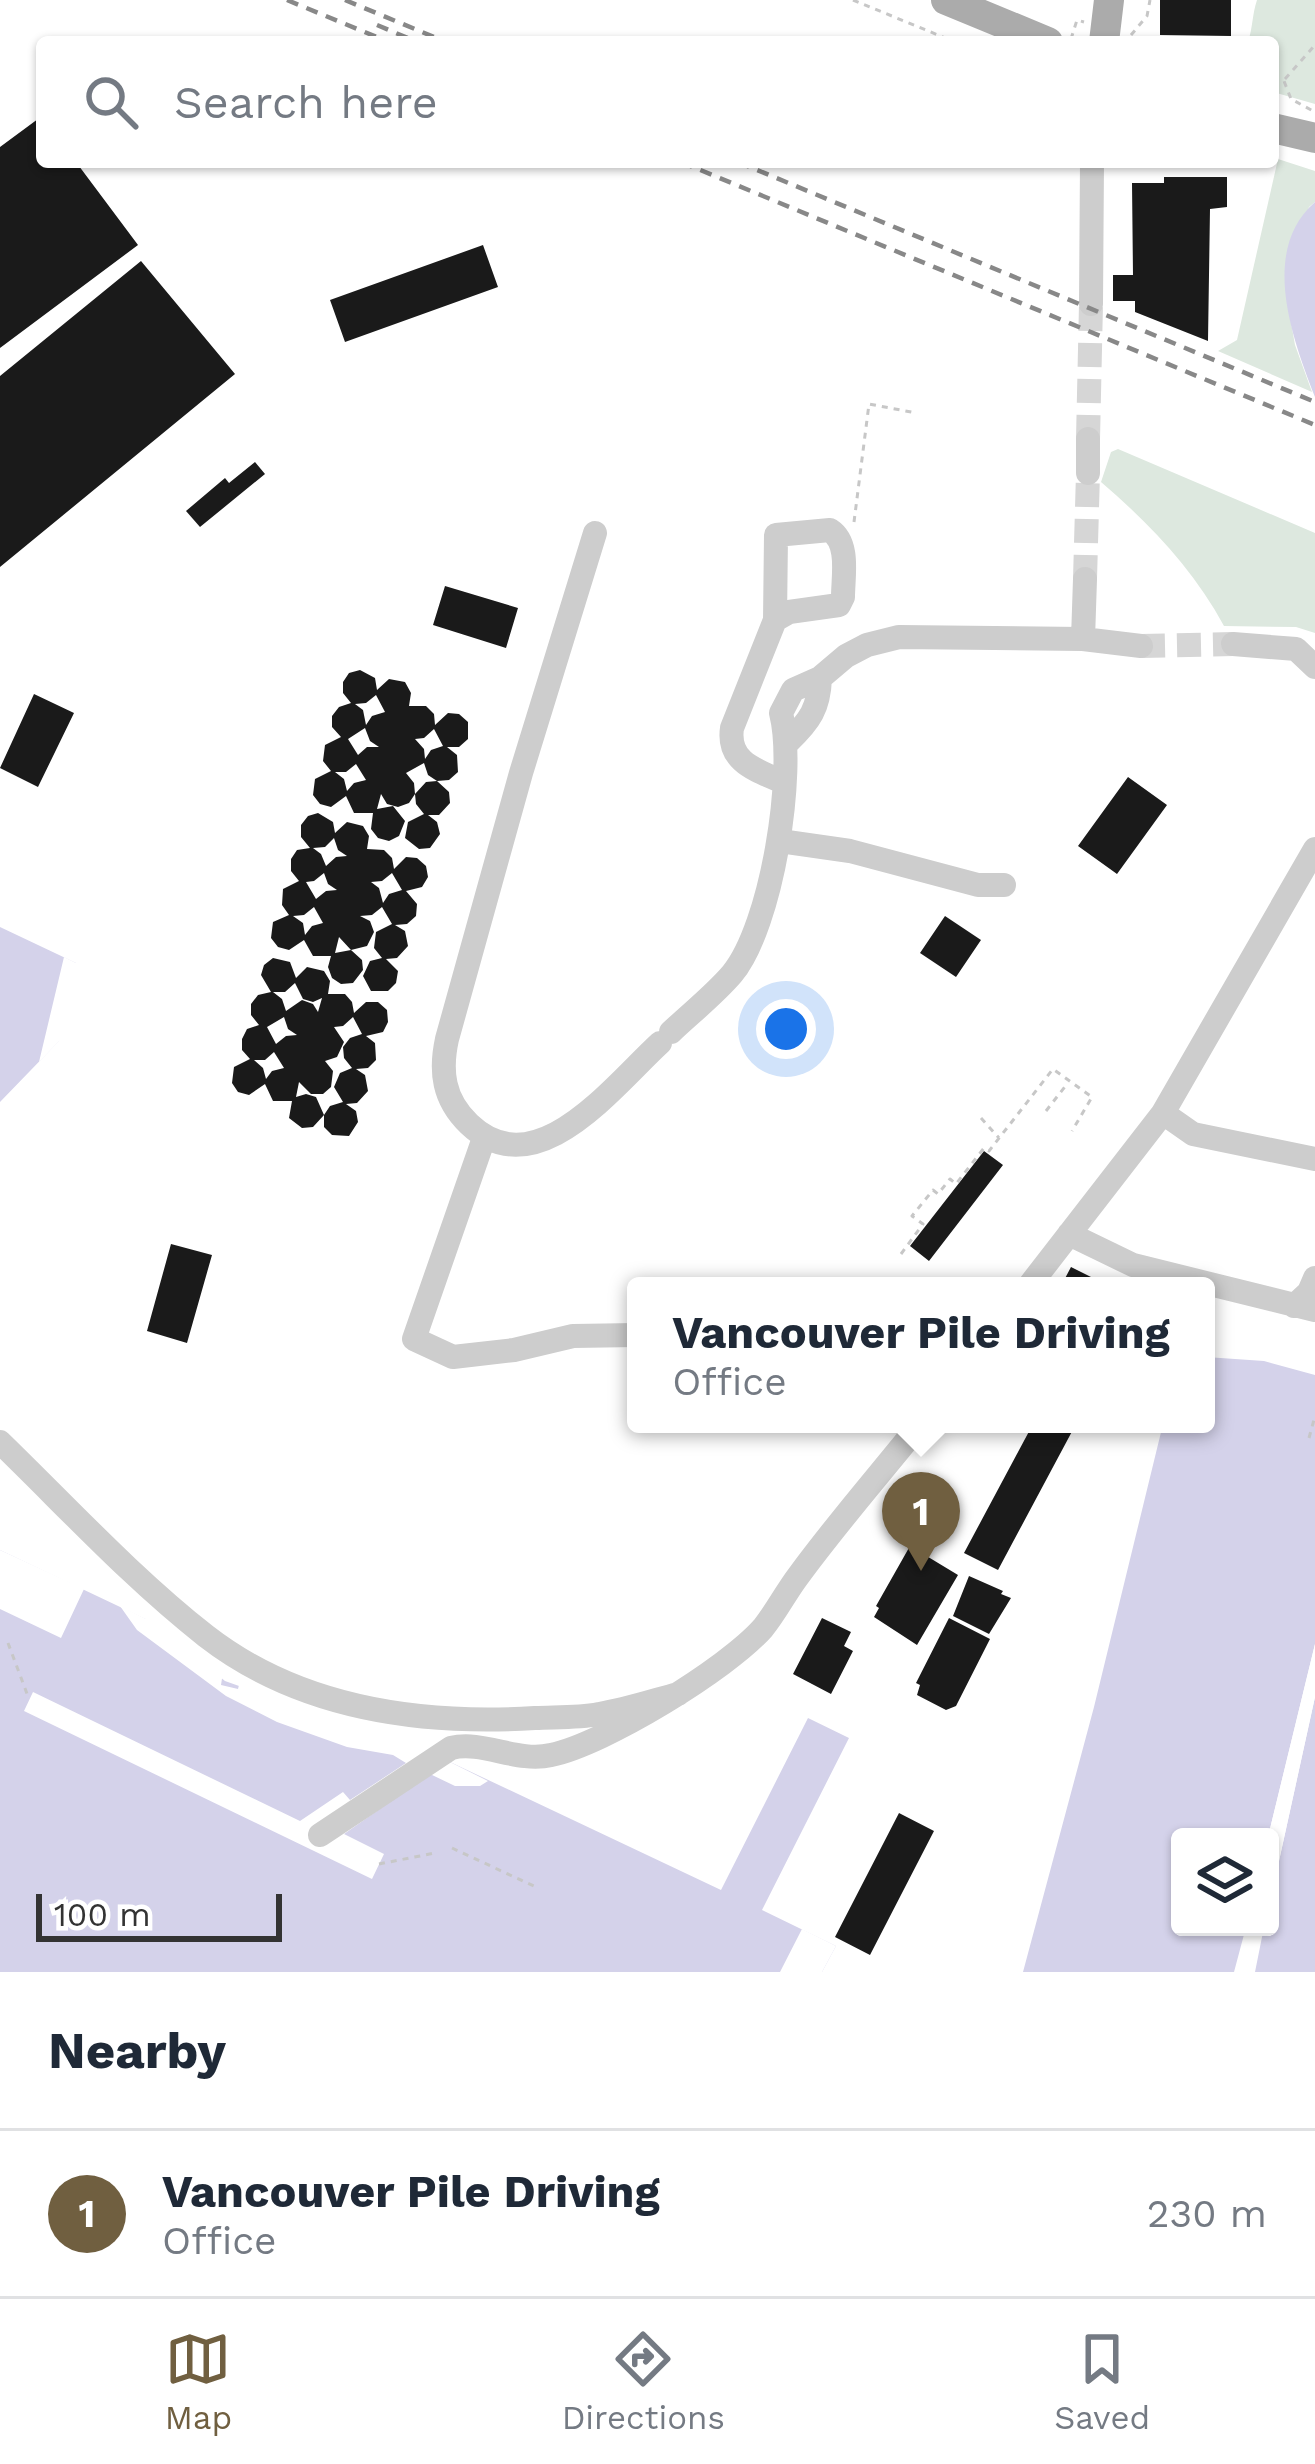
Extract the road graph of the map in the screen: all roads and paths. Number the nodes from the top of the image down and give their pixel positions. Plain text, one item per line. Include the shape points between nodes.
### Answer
1 (853, 0) edge
2 (946, 0) edge
3 (1108, 0) edge
4 (1150, 0) edge
5 (1077, 20) dead end
6 (940, 36) edge
7 (1033, 36) edge
8 (1072, 36) edge
9 (1120, 36) edge
10 (1123, 36) edge
11 (1315, 45) edge
12 (1279, 79) edge
13 (1284, 80) junction
14 (1315, 112) edge
15 (1279, 129) edge
16 (1315, 138) edge
17 (1092, 168) edge
18 (1091, 304) tunnel mouth
19 (916, 412) dead end
20 (1088, 440) tunnel mouth
21 (1088, 473) tunnel mouth
22 (596, 533) dead end
23 (852, 537) dead end
24 (1085, 579) tunnel mouth
25 (775, 620) dead end
26 (1083, 639) junction
27 (1233, 644) tunnel mouth
28 (1141, 646) tunnel mouth
29 (1315, 667) edge
30 (783, 782) junction
31 (780, 841) junction
32 (1315, 849) edge
33 (1004, 885) dead end
34 (1070, 1082) junction
35 (1046, 1111) dead end
36 (1162, 1113) junction
37 (981, 1118) dead end
38 (1072, 1131) dead end
39 (484, 1138) junction
40 (999, 1138) junction
41 (1315, 1159) edge
42 (1069, 1234) junction
43 (901, 1254) dead end
44 (1036, 1277) edge
45 (1181, 1277) edge
46 (1315, 1278) edge
47 (1215, 1286) edge
48 (1305, 1308) edge
49 (627, 1335) edge
50 (1315, 1416) edge
51 (913, 1433) edge
52 (1309, 1438) dead end
53 (0, 1442) edge
54 (8, 1643) dead end
55 (678, 1694) junction
56 (29, 1699) dead end
57 (320, 1835) dead end
58 (452, 1848) dead end
59 (435, 1852) dead end
60 (379, 1864) dead end
61 (538, 1888) dead end

1 - 6 path
2 - 7 main road
3 - 9 main road
4 - 10 path via 1147,16
5 - 8 path
11 - 13 path
12 - 13 path
13 - 14 path via 1291,99
15 - 16 main road
17 - 18 street
19 - 23 path via 869,404
20 - 21 street
22 - 39 street via 441,1065 458,1113
24 - 26 street
25 - 30 street via 730,742 750,768
26 - 28 street
26 - 30 street via 899,637 868,645 794,690 781,712 788,742
27 - 29 street via 1296,650
30 - 31 street
31 - 33 street
31 - 39 street via 735,971 563,1132 536,1144
32 - 36 street
34 - 35 path
34 - 38 path via 1092,1097
34 - 40 path via 1053,1069
36 - 41 street via 1193,1134
36 - 42 street
37 - 40 path
39 - 49 street via 413,1339 453,1357
40 - 43 path via 956,1184 950,1179 938,1194 933,1190 912,1216 922,1224
42 - 44 street
42 - 45 street via 1133,1265
46 - 48 street
47 - 48 street
50 - 52 path
51 - 55 street via 761,1630
53 - 55 street via 209,1639 326,1698 403,1717 472,1722 597,1715
54 - 56 path
55 - 57 street via 550,1756 451,1748
58 - 61 path
59 - 60 path

